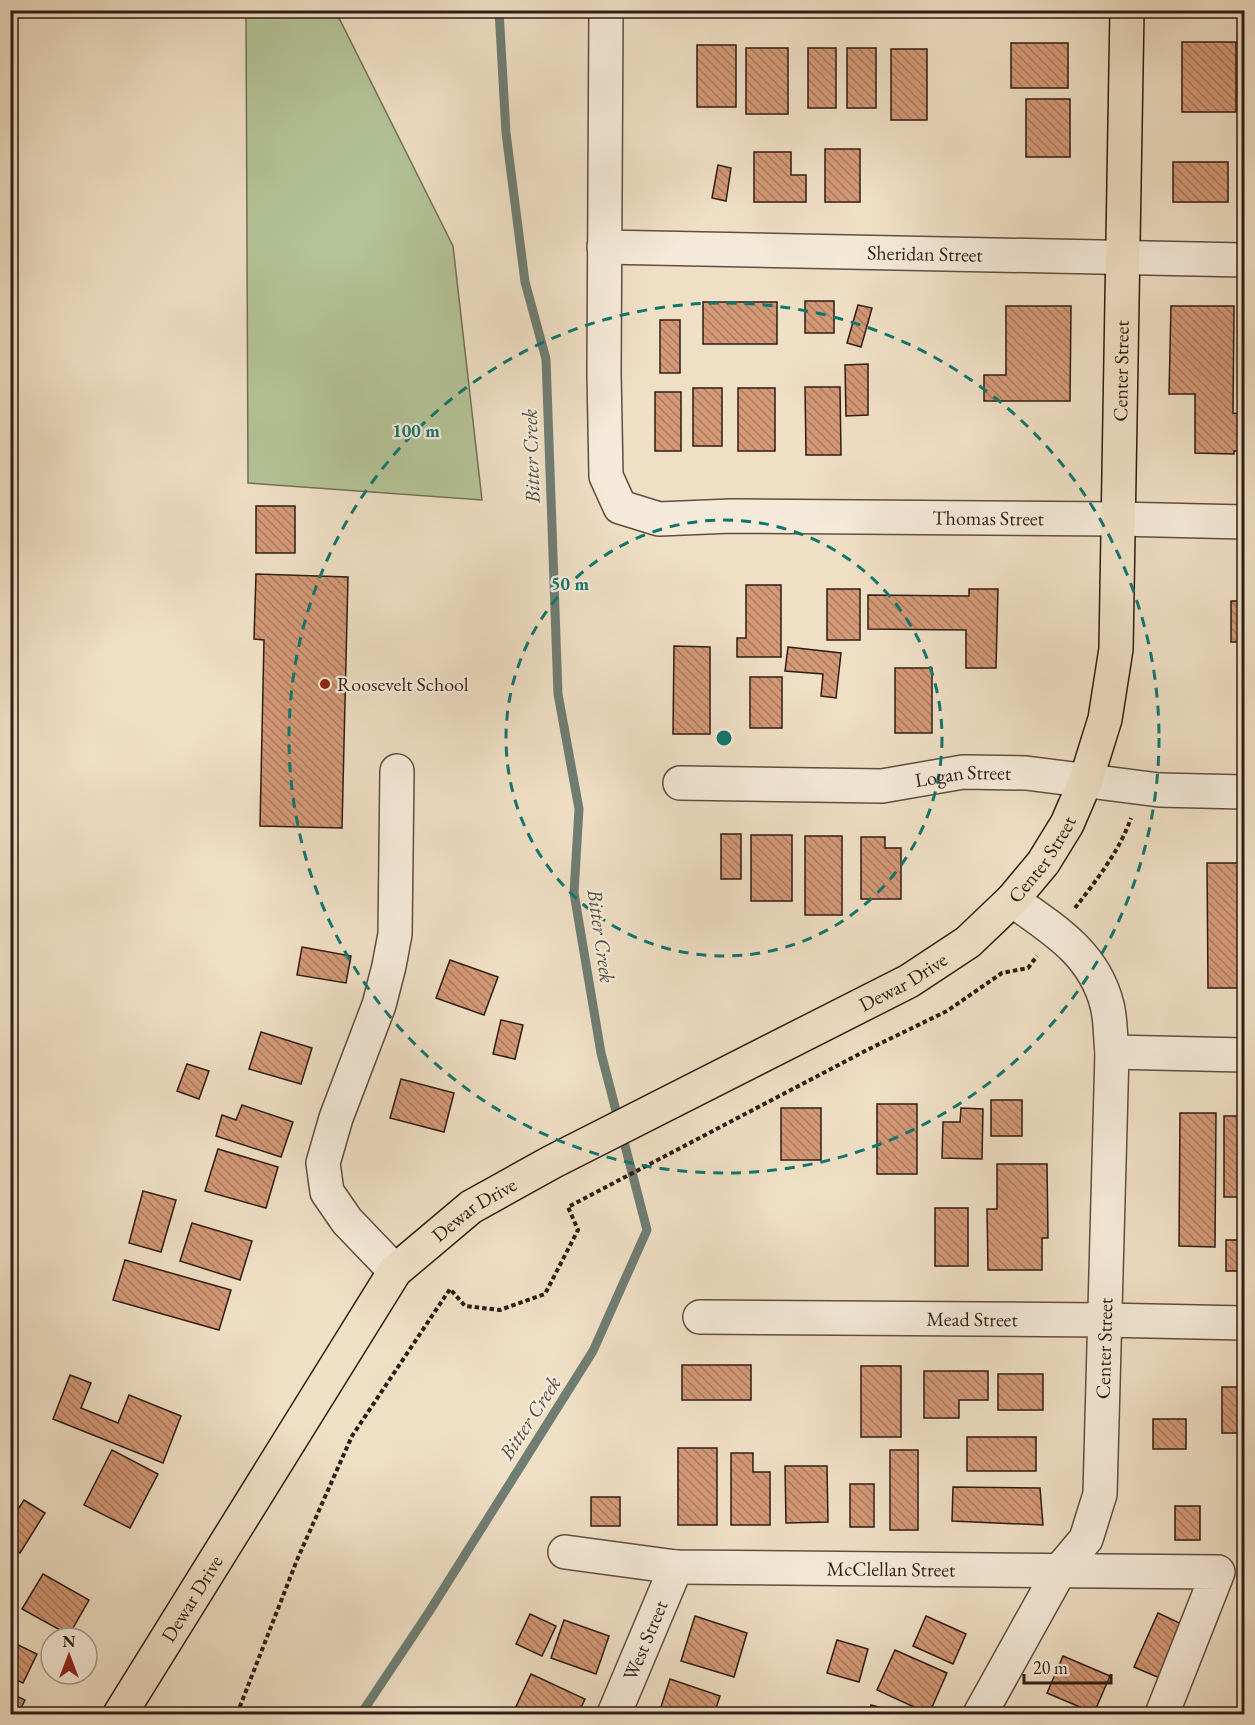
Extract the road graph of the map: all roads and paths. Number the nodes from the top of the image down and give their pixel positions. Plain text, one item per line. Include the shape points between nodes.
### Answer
1 (606, 10) edge
2 (1128, 10) edge
3 (604, 248) junction
4 (1122, 257) junction
5 (1245, 260) edge
6 (1118, 519) junction
7 (1245, 522) edge
8 (398, 771) dead end
9 (1086, 780) junction
10 (680, 783) dead end
11 (1245, 792) edge
12 (1012, 900) junction
13 (867, 1050) dead end
14 (1112, 1052) junction
15 (1245, 1055) edge
16 (394, 1271) junction
17 (699, 1317) dead end
18 (1104, 1320) junction
19 (1245, 1323) edge
20 (565, 1552) dead end
21 (676, 1567) junction
22 (1060, 1570) junction
23 (120, 1714) edge
24 (237, 1714) edge
25 (614, 1714) edge
26 (980, 1714) edge
27 (1162, 1714) edge

1 - 3 street, Thomas Street
2 - 4 main road, Center Street
3 - 4 street, Sheridan Street
3 - 6 street, Thomas Street via 606,476 620,507 659,519
4 - 5 street, Sheridan Street
4 - 6 main road, Center Street
6 - 7 street, Thomas Street
6 - 9 main road, Center Street via 1116,649 1105,719
8 - 16 street via 395,934 390,966 323,1163 327,1192 347,1221
9 - 10 street, Logan Street via 1026,773 963,772 882,786
9 - 11 street, Logan Street via 1159,790
9 - 12 main road, Center Street via 1067,824 1043,863
12 - 14 street, Center Street via 1067,939 1092,968 1107,1005
12 - 16 main road, Dewar Drive via 968,942 909,981 471,1207
13 - 24 path via 568,1207 578,1230 545,1294 500,1310 465,1306 450,1288 352,1436 297,1560
14 - 15 street
14 - 18 street, Center Street
16 - 23 main road, Dewar Drive
17 - 18 street, Mead Street
18 - 19 street, Mead Street
18 - 22 street, Center Street via 1100,1494 1086,1539
20 - 21 street, McClellan Street
21 - 22 street, McClellan Street
21 - 25 street, West Street
22 - 26 street, Center Street
22 - 27 street, McClellan Street via 1218,1572

